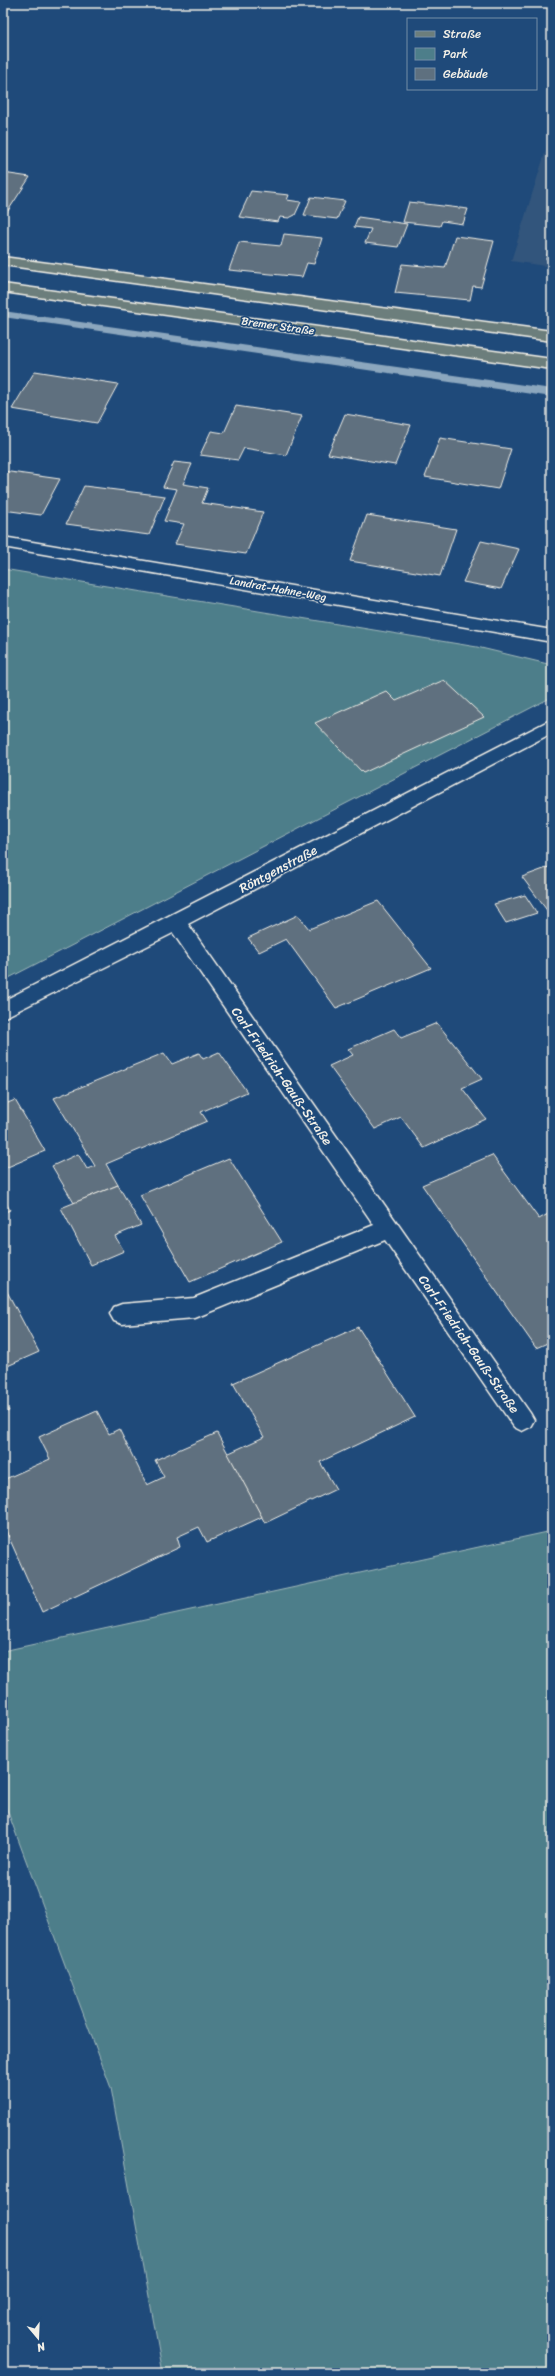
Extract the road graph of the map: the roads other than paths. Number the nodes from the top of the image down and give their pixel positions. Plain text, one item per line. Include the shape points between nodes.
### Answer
1 (3, 261) edge
2 (3, 288) edge
3 (552, 336) edge
4 (552, 364) edge
5 (3, 542) edge
6 (552, 636) edge
7 (552, 725) edge
8 (176, 922) junction
9 (3, 1010) edge
10 (388, 1229) junction
11 (122, 1314) dead end
12 (522, 1420) dead end

1 - 3 main road
2 - 4 main road, Bremer Straße
5 - 6 street, Landrat-Hahne-Weg
7 - 8 street, Röntgenstraße
8 - 9 street, Röntgenstraße
8 - 10 street, Carl-Friedrich-Gauß-Straße
10 - 11 street via 195,1308
10 - 12 street, Carl-Friedrich-Gauß-Straße

